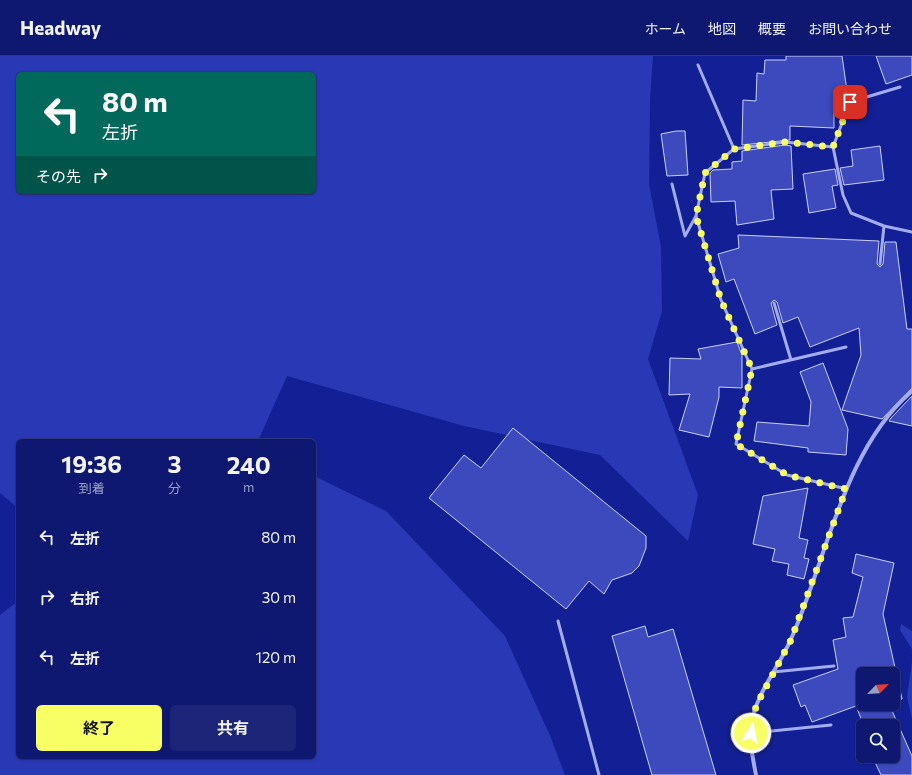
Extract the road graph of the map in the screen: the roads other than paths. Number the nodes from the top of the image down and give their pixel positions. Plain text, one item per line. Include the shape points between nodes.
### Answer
1 (698, 65) dead end
2 (900, 87) dead end
3 (833, 147) junction
4 (734, 149) junction
5 (672, 184) dead end
6 (696, 216) junction
7 (884, 226) junction
8 (912, 232) edge
9 (880, 264) dead end
10 (774, 303) dead end
11 (846, 348) dead end
12 (791, 360) junction
13 (752, 369) junction
14 (912, 391) edge
15 (846, 489) junction
16 (558, 621) dead end
17 (834, 666) dead end
18 (773, 672) junction
19 (831, 725) dead end
20 (751, 733) junction
21 (599, 775) edge
22 (756, 775) edge

1 - 4 lane
2 - 3 lane via 850,102
3 - 4 lane via 785,142
3 - 7 lane via 843,195 851,214
4 - 6 lane via 705,173
5 - 6 lane via 685,236
6 - 13 lane via 721,300
7 - 8 lane
7 - 9 lane
10 - 12 lane
11 - 12 lane
12 - 13 lane
13 - 15 lane via 736,444 787,475
14 - 15 street via 881,423
15 - 18 street via 791,640
16 - 21 lane
17 - 18 lane
18 - 20 street via 756,706
19 - 20 lane
20 - 22 street

